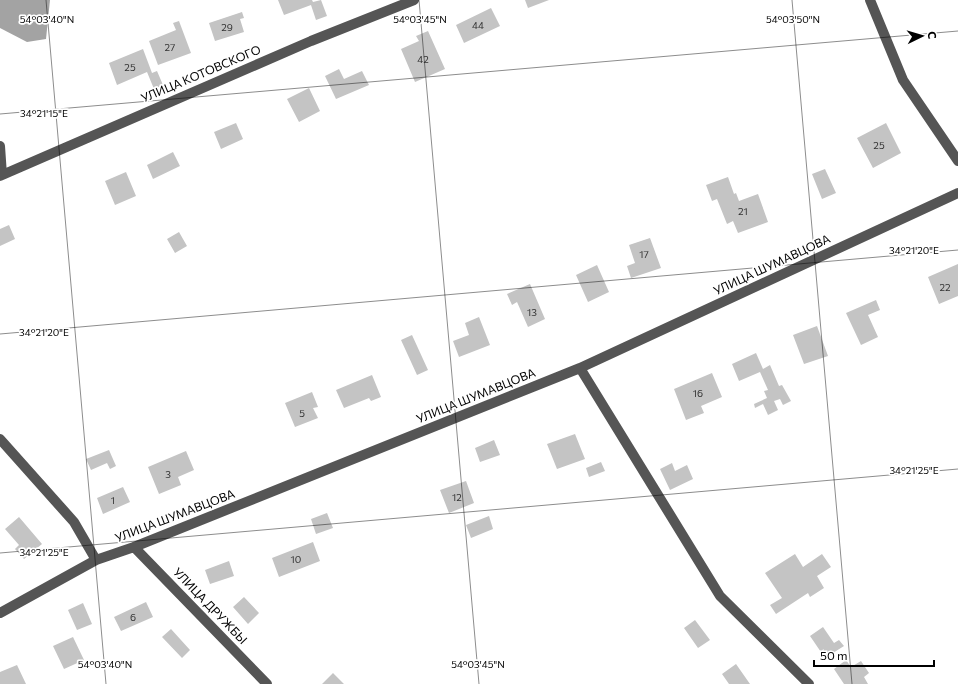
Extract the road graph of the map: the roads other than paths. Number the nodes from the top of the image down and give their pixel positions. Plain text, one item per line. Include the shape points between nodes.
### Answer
1 (414, 0) edge
2 (870, 0) edge
3 (0, 146) edge
4 (958, 161) edge
5 (1, 175) edge
6 (958, 193) edge
7 (580, 368) junction
8 (0, 439) edge
9 (134, 547) junction
10 (96, 560) junction
11 (0, 613) edge
12 (268, 684) edge
13 (809, 684) edge

1 - 5 street, УЛИЦА КОТОВСКОГО via 311,41
2 - 4 street via 904,80
3 - 5 street
6 - 7 street, УЛИЦА ШУМАВЦОВА
7 - 9 street, УЛИЦА ШУМАВЦОВА
7 - 13 street via 720,596
8 - 10 street via 74,522
9 - 10 street, УЛИЦА ШУМАВЦОВА
9 - 12 street, УЛИЦА ДРУЖБЫ
10 - 11 street, УЛИЦА ШУМАВЦОВА

